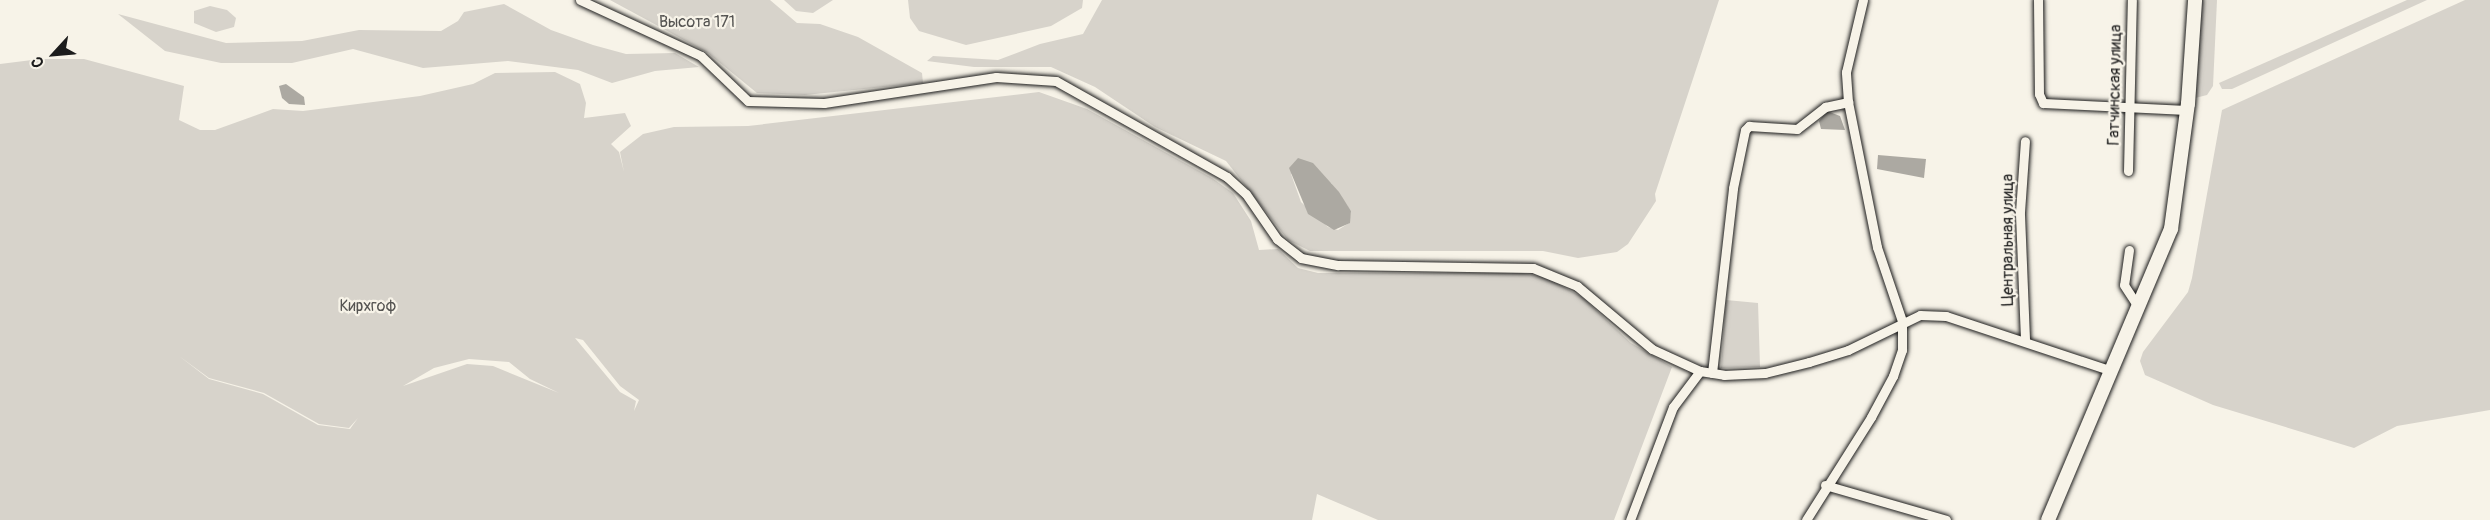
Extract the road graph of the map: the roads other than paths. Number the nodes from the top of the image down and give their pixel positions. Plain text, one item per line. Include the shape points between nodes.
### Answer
1 (579, 0) edge
2 (1863, 0) edge
3 (2038, 0) edge
4 (2132, 0) edge
5 (2195, 0) edge
6 (1848, 102) junction
7 (2128, 105) junction
8 (2187, 110) junction
9 (2025, 141) dead end
10 (2128, 171) dead end
11 (2129, 250) dead end
12 (2139, 308) junction
13 (1902, 321) junction
14 (2025, 339) junction
15 (1700, 371) junction
16 (2112, 371) junction
17 (1712, 373) junction
18 (1825, 485) junction
19 (1630, 520) edge
20 (1806, 520) edge
21 (1946, 520) edge
22 (2048, 520) edge

1 - 15 street via 701,56 748,101 824,103 996,77 1056,81 1227,177 1246,194 1277,239 1301,258 1338,265 1533,268 1577,286 1652,349
2 - 6 street via 1846,72
3 - 7 street via 2039,94 2043,103
4 - 7 street, Гатчинская улица
5 - 8 street
6 - 13 street via 1877,247
6 - 17 street via 1825,107 1797,129 1749,126 1745,130 1733,188
7 - 8 street
7 - 10 street, Гатчинская улица
8 - 12 street via 2172,229
9 - 14 street, Центральная улица via 2020,212
11 - 12 street via 2124,285
12 - 16 street
13 - 14 street via 1920,315 1947,316
13 - 17 street via 1848,350 1809,362 1765,373
13 - 18 street via 1902,350 1893,376
14 - 16 street
15 - 17 street
15 - 19 street via 1673,406
16 - 22 street
18 - 20 street
18 - 21 street

